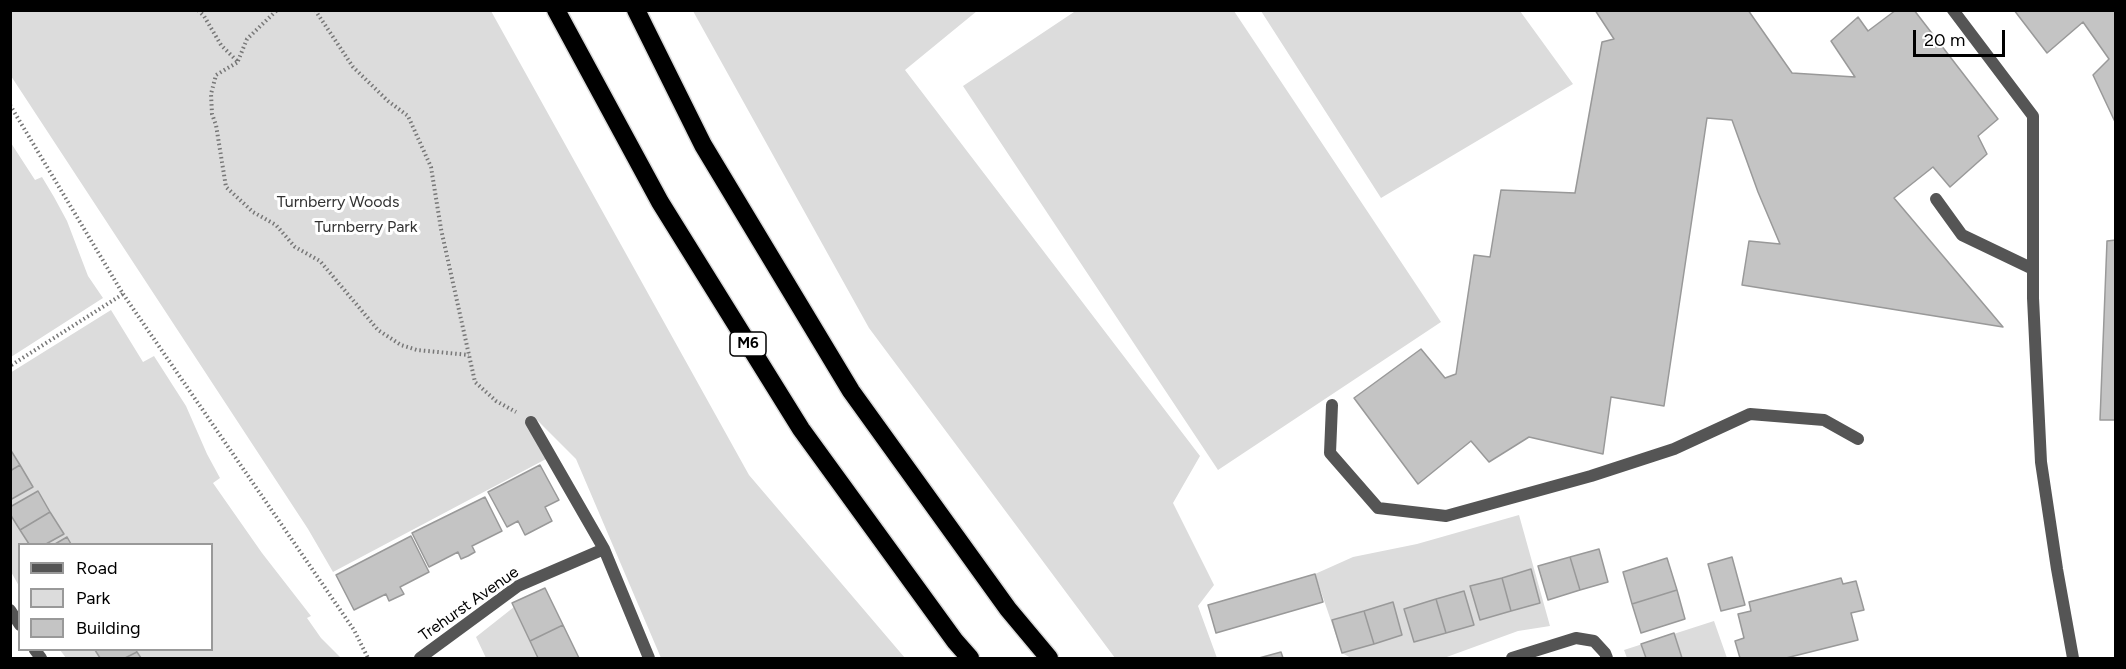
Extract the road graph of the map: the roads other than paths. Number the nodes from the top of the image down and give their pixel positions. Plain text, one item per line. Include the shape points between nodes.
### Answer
1 (556, 10) edge
2 (636, 10) edge
3 (1953, 10) edge
4 (1936, 199) dead end
5 (2033, 269) junction
6 (1332, 405) dead end
7 (531, 422) road end
8 (1858, 439) dead end
9 (604, 549) junction
10 (420, 658) edge
11 (649, 658) edge
12 (970, 658) edge
13 (1049, 658) edge
14 (1512, 658) edge
15 (1607, 658) edge
16 (2073, 658) edge

1 - 12 highway, M6 via 660,202 801,429
2 - 13 highway via 703,145 850,392 1008,609
3 - 5 street via 2033,116
4 - 5 street via 1962,235
5 - 16 street via 2041,462
6 - 8 street via 1330,453 1378,508 1446,516 1674,449 1750,414 1824,420
7 - 9 street
9 - 10 street, Trehurst Avenue via 518,586
9 - 11 street
14 - 15 street via 1576,638 1594,641

